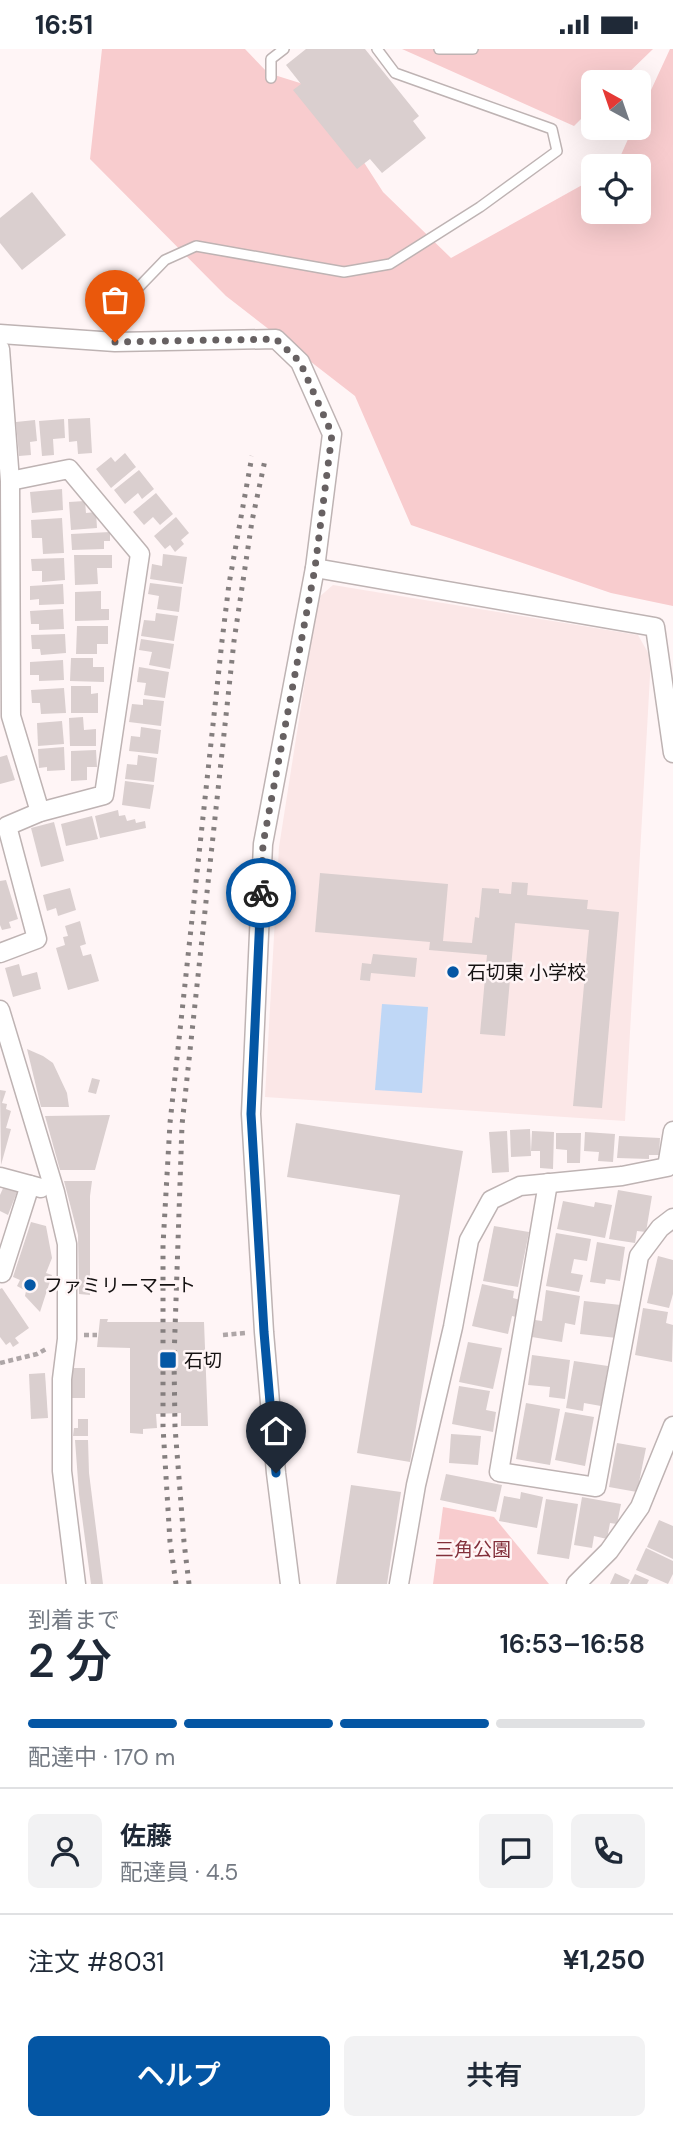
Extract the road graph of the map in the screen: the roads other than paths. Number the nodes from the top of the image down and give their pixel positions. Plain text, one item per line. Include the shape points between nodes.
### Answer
1 (284, 49) edge
2 (377, 49) edge
3 (439, 49) edge
4 (472, 49) edge
5 (271, 78) dead end
6 (0, 334) edge
7 (115, 342) junction
8 (0, 349) edge
9 (10, 481) junction
10 (315, 568) junction
11 (673, 753) edge
12 (40, 812) junction
13 (0, 953) edge
14 (0, 1010) edge
15 (673, 1131) edge
16 (670, 1171) edge
17 (0, 1177) edge
18 (548, 1183) junction
19 (30, 1185) junction
20 (55, 1192) junction
21 (673, 1218) edge
22 (2, 1273) dead end
23 (673, 1426) edge
24 (76, 1584) edge
25 (290, 1584) edge
26 (398, 1584) edge
27 (576, 1584) edge

1 - 5 lane via 271,59
2 - 7 lane via 395,73 552,129 557,151 390,264 344,272 196,246 165,260 136,290
3 - 4 lane
6 - 7 street
7 - 10 street via 276,339 300,362 332,434
8 - 9 street
9 - 12 street via 11,716
9 - 12 street via 69,469 140,554 104,795
10 - 11 street via 655,627
10 - 25 street via 263,844 251,1114 267,1371
12 - 13 street via 7,826 37,939
14 - 20 street
15 - 16 street
16 - 18 street
17 - 19 street
18 - 21 street via 499,1472 596,1487 639,1256
18 - 26 street via 520,1186 491,1200 469,1240
19 - 20 street
19 - 22 street
20 - 24 street via 67,1244 62,1471
23 - 27 street via 640,1507 609,1551

